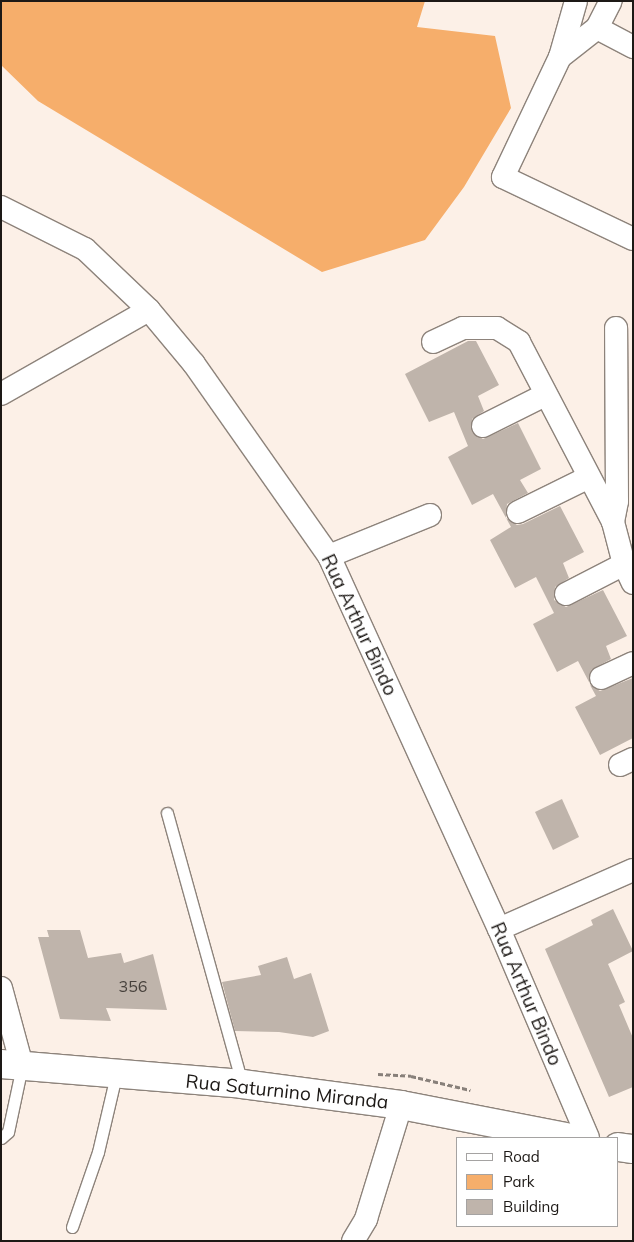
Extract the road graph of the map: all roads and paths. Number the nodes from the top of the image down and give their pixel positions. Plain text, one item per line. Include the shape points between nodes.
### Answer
1 (576, 1) edge
2 (611, 1) edge
3 (597, 28) junction
4 (633, 46) edge
5 (560, 57) junction
6 (1, 207) edge
7 (633, 238) edge
8 (149, 310) junction
9 (616, 328) dead end
10 (434, 342) dead end
11 (1, 394) edge
12 (545, 395) junction
13 (625, 407) edge
14 (483, 426) dead end
15 (589, 478) junction
16 (621, 508) edge
17 (518, 512) dead end
18 (430, 515) dead end
19 (329, 556) junction
20 (628, 573) edge
21 (566, 594) dead end
22 (633, 663) edge
23 (601, 678) dead end
24 (167, 813) dead end
25 (633, 870) edge
26 (499, 929) junction
27 (1, 988) edge
28 (12, 1065) edge
29 (116, 1075) junction
30 (242, 1084) junction
31 (401, 1105) junction
32 (566, 1137) edge
33 (588, 1137) edge
34 (1, 1138) edge
35 (619, 1147) edge
36 (633, 1150) edge
37 (72, 1227) dead end
38 (353, 1241) edge

1 - 5 street
2 - 3 street
3 - 4 street
3 - 5 street
5 - 7 street via 503,177
6 - 8 street, Rua Arthur Bindo via 85,249
8 - 11 street
8 - 19 street, Rua Arthur Bindo via 194,364
9 - 13 street
10 - 12 street via 463,328 497,328 519,342
12 - 14 street
12 - 15 street
13 - 16 street
15 - 16 street
15 - 17 street
16 - 20 street
18 - 19 street
19 - 26 street, Rua Arthur Bindo
20 - 21 street
22 - 23 street
24 - 30 lane
25 - 26 street
26 - 33 street, Rua Arthur Bindo
27 - 28 street
28 - 29 main road, Rua Saturnino Miranda
28 - 34 lane via 8,1132
29 - 30 main road, Rua Saturnino Miranda
29 - 37 lane via 98,1152
30 - 31 main road, Rua Saturnino Miranda
31 - 32 main road, Rua Saturnino Miranda
31 - 38 street via 366,1219
35 - 36 main road

